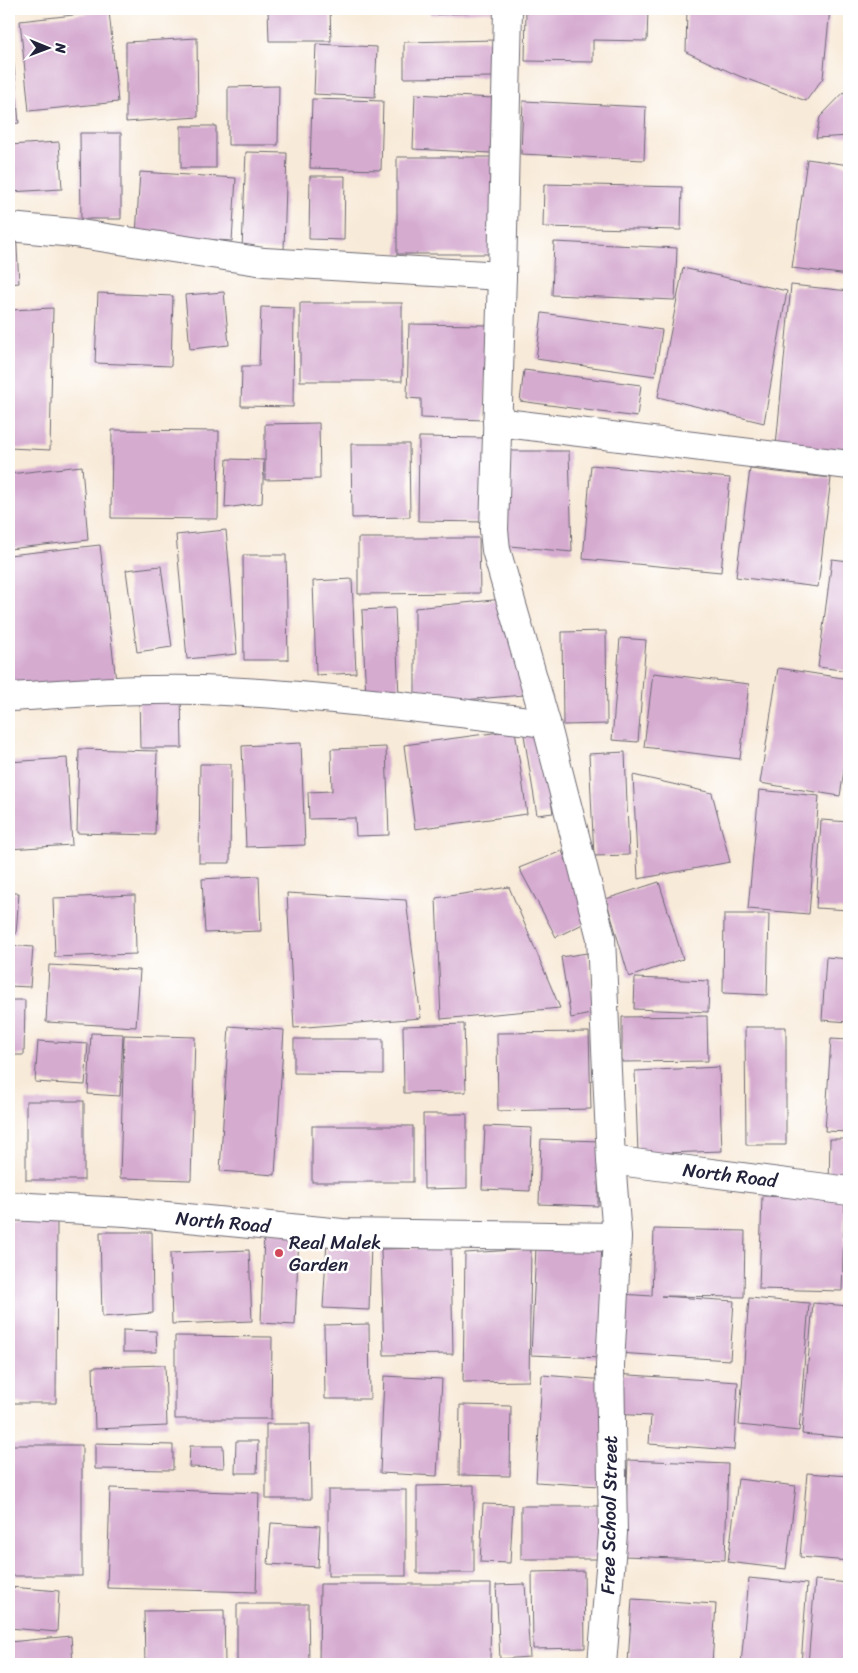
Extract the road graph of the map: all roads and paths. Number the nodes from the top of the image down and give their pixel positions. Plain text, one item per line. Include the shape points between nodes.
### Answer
1 (508, 9) edge
2 (9, 227) edge
3 (502, 276) junction
4 (497, 422) junction
5 (849, 465) edge
6 (9, 697) edge
7 (546, 723) junction
8 (612, 1160) junction
9 (849, 1191) edge
10 (9, 1206) edge
11 (617, 1237) junction
12 (602, 1664) edge

1 - 3 street, Free School Street
2 - 3 street via 74,233 264,262
3 - 4 street, Free School Street
4 - 5 street
4 - 7 street, Free School Street via 496,550
6 - 7 street via 223,690
7 - 8 street, Free School Street via 601,938
8 - 9 street, North Road
8 - 11 street, Free School Street
10 - 11 street, North Road via 126,1212 342,1233
11 - 12 street, Free School Street via 610,1365 613,1533

